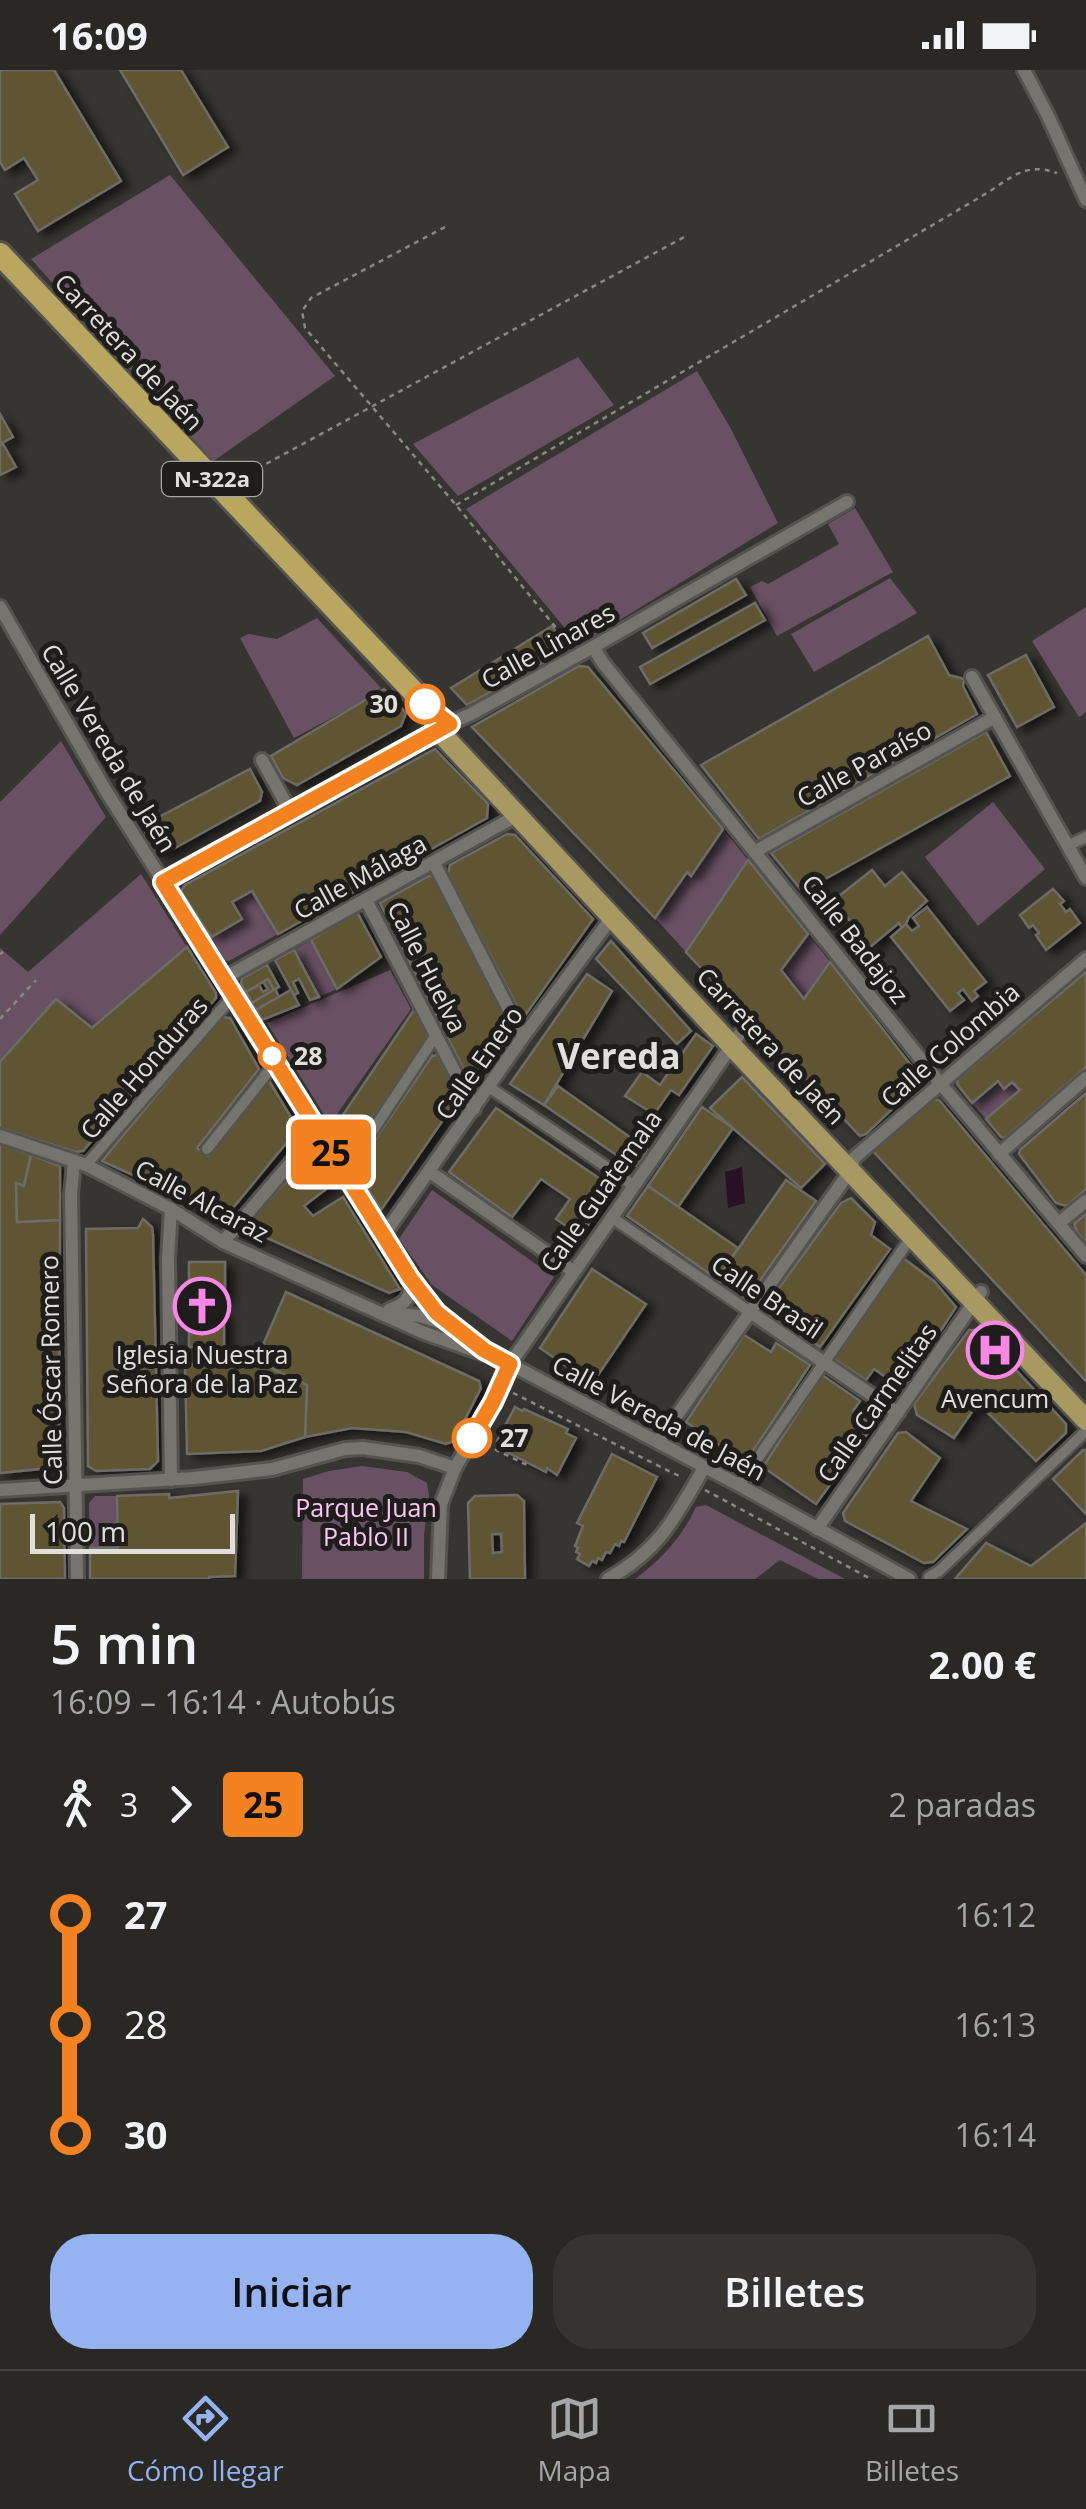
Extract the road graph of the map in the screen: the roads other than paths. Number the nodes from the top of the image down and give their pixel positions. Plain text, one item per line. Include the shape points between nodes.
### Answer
1 (1024, 70) edge
2 (1086, 200) edge
3 (0, 254) edge
4 (848, 502) dead end
5 (0, 607) edge
6 (593, 647) junction
7 (972, 676) dead end
8 (425, 704) joint
9 (995, 716) junction
10 (444, 727) junction
11 (262, 760) dead end
12 (290, 811) junction
13 (518, 815) junction
14 (1086, 838) edge
15 (1067, 846) junction
16 (756, 851) junction
17 (434, 862) junction
18 (1086, 878) edge
19 (163, 882) junction
20 (366, 900) junction
21 (612, 916) junction
22 (1086, 959) edge
23 (224, 978) junction
24 (233, 996) junction
25 (436, 1035) junction
26 (523, 1038) junction
27 (735, 1040) junction
28 (276, 1062) junction
29 (1086, 1078) edge
30 (940, 1083) junction
31 (489, 1087) junction
32 (474, 1109) junction
33 (318, 1131) junction
34 (0, 1136) edge
35 (207, 1149) dead end
36 (999, 1154) junction
37 (80, 1163) junction
38 (852, 1164) junction
39 (430, 1172) junction
40 (344, 1174) junction
41 (634, 1185) junction
42 (1086, 1201) edge
43 (171, 1209) junction
44 (611, 1217) junction
45 (1059, 1224) junction
46 (383, 1236) junction
47 (912, 1236) junction
48 (223, 1242) junction
49 (1086, 1256) edge
50 (573, 1271) junction
51 (410, 1278) junction
52 (978, 1298) junction
53 (382, 1312) junction
54 (750, 1312) junction
55 (455, 1327) junction
56 (824, 1363) junction
57 (510, 1364) junction
58 (898, 1414) junction
59 (1085, 1416) edge
60 (658, 1442) junction
61 (455, 1468) junction
62 (704, 1468) junction
63 (171, 1480) junction
64 (739, 1485) junction
65 (75, 1486) junction
66 (0, 1490) edge
67 (817, 1529) junction
68 (929, 1577) edge
69 (76, 1579) edge
70 (438, 1579) edge
71 (608, 1579) edge
72 (909, 1579) edge

1 - 2 street
3 - 8 highway, Carretera de Jaén / N-322a
4 - 6 street, Calle Linares
5 - 19 street, Calle Vereda de Jaén
6 - 10 street, Calle Linares
6 - 16 street, Calle Badajoz
7 - 9 street
8 - 10 main road, Carretera de Jaén
9 - 15 street
9 - 16 street, Calle Paraíso
10 - 12 street, Calle Linares
10 - 13 main road, Carretera de Jaén
10 - 27 main road, Carretera de Jaén
11 - 12 street
12 - 19 street, Calle Linares
13 - 17 street, Calle Málaga
13 - 21 main road, Carretera de Jaén
14 - 15 street
15 - 18 street
16 - 30 street, Calle Badajoz
17 - 20 street, Calle Málaga
17 - 26 street
19 - 23 street, Calle Vereda de Jaén
20 - 23 street, Calle Málaga
20 - 25 street, Calle Huelva
21 - 26 street, Calle Enero
21 - 27 main road, Carretera de Jaén
22 - 30 street, Calle Colombia
23 - 24 street, Calle Vereda de Jaén
24 - 28 street, Calle Vereda de Jaén
24 - 37 street, Calle Honduras
25 - 32 street, Calle Huelva
25 - 40 street
26 - 31 street, Calle Enero
27 - 38 main road, Carretera de Jaén
27 - 41 street, Calle Guatemala
28 - 33 street, Calle Vereda de Jaén
28 - 35 street
29 - 36 street
30 - 36 street, Calle Badajoz
30 - 38 street, Calle Colombia
31 - 32 street, Calle Enero
31 - 41 street
32 - 39 street, Calle Enero
33 - 40 street, Calle Vereda de Jaén
33 - 48 street
34 - 37 street, Calle Alcaraz
36 - 45 street, Calle Badajoz
37 - 43 street, Calle Alcaraz
37 - 65 street, Calle Óscar Romero via 71,1195
38 - 47 main road, Carretera de Jaén
38 - 52 main road, Carretera de Jaén
38 - 54 street, Calle Colombia
39 - 46 street, Calle Enero
39 - 50 street
40 - 46 street, Calle Vereda de Jaén
41 - 44 street, Calle Guatemala
42 - 45 street
43 - 48 street, Calle Alcaraz
43 - 63 street
44 - 50 street, Calle Guatemala
44 - 54 street, Calle Brasil
45 - 49 street, Calle Badajoz
46 - 51 street, Calle Vereda de Jaén
47 - 52 main road, Carretera de Jaén
47 - 56 street
48 - 53 street, Calle Alcaraz
50 - 57 street, Calle Guatemala
51 - 53 street via 406,1300
51 - 55 street, Calle Vereda de Jaén
52 - 58 street, Calle Carmelitas
52 - 59 main road, Carretera de Jaén
53 - 55 street, Calle Alcaraz
53 - 57 street, Calle Alcaraz
54 - 56 street, Calle Brasil
54 - 60 street, Calle Colombia
55 - 57 street, Calle Vereda de Jaén
56 - 58 street, Calle Brasil
56 - 64 street
57 - 60 street, Calle Vereda de Jaén
57 - 61 street, Calle Guatemala
58 - 67 street, Calle Carmelitas
59 - 68 street
60 - 62 street, Calle Vereda de Jaén
61 - 63 street via 363,1448
61 - 70 street, Calle Guatemala via 441,1504
62 - 64 street, Calle Vereda de Jaén
62 - 71 street via 655,1544
63 - 65 street
64 - 67 street, Calle Vereda de Jaén
65 - 66 street
65 - 69 street, Calle Óscar Romero
67 - 72 street, Calle Vereda de Jaén

